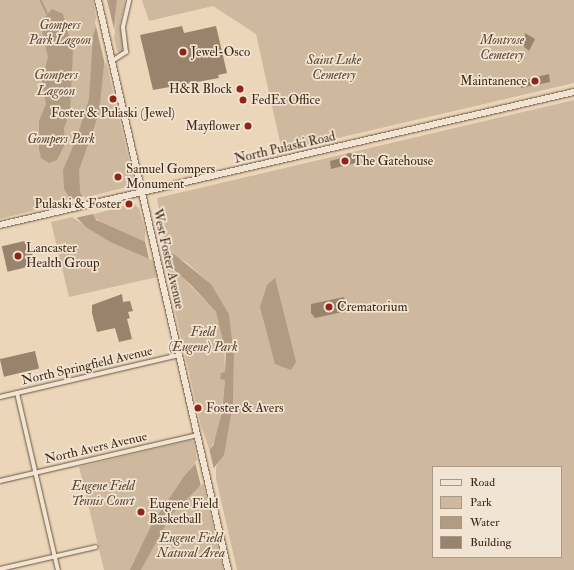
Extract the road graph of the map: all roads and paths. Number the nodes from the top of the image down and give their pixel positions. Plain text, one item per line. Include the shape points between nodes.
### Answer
1 (98, 0) edge
2 (129, 0) edge
3 (112, 61) junction
4 (574, 92) edge
5 (142, 193) junction
6 (0, 225) edge
7 (179, 355) junction
8 (17, 392) junction
9 (0, 396) edge
10 (198, 435) junction
11 (36, 473) junction
12 (0, 481) edge
13 (96, 548) dead end
14 (55, 557) junction
15 (0, 570) edge
16 (58, 570) edge
17 (228, 570) edge

1 - 3 main road, West Foster Avenue
2 - 3 street via 123,27 126,52
3 - 5 main road, West Foster Avenue
4 - 5 main road, North Pulaski Road
5 - 6 main road, North Pulaski Road
5 - 7 main road, West Foster Avenue
7 - 8 street, North Springfield Avenue
7 - 10 main road, West Foster Avenue
8 - 9 street, North Springfield Avenue
8 - 11 street
10 - 11 street, North Avers Avenue
10 - 17 main road, West Foster Avenue
11 - 12 street, North Avers Avenue
11 - 14 street
13 - 14 street
14 - 15 street
14 - 16 street

